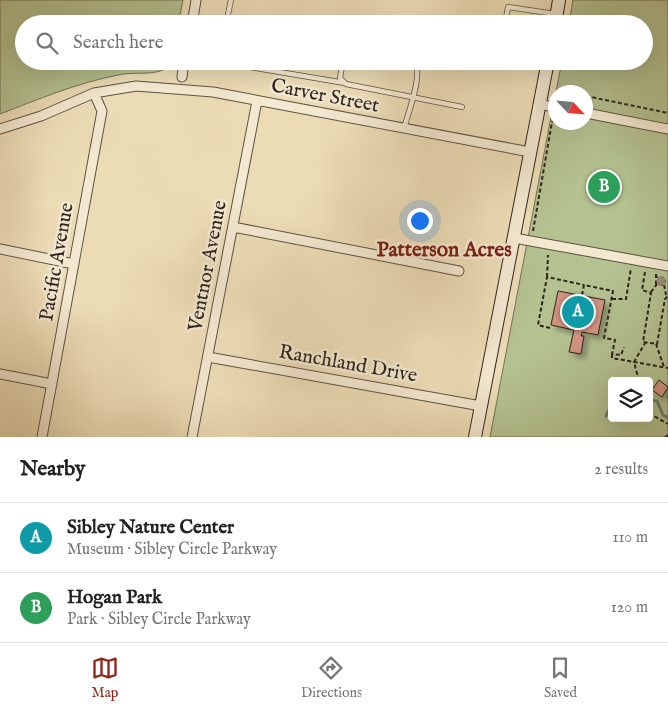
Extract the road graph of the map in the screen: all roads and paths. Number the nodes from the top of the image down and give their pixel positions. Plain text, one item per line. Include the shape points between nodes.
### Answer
1 (196, 0) edge
2 (231, 0) edge
3 (559, 0) edge
4 (194, 15) edge
5 (228, 15) edge
6 (507, 15) edge
7 (540, 15) edge
8 (557, 15) edge
9 (183, 70) edge
10 (266, 70) edge
11 (341, 70) edge
12 (418, 70) edge
13 (546, 70) edge
14 (182, 77) dead end
15 (346, 84) junction
16 (94, 93) junction
17 (412, 96) junction
18 (593, 97) edge
19 (257, 101) junction
20 (540, 104) junction
21 (462, 106) dead end
22 (548, 106) edge
23 (668, 113) edge
24 (593, 114) edge
25 (404, 128) junction
26 (0, 129) edge
27 (668, 129) edge
28 (551, 130) edge
29 (530, 152) junction
30 (233, 227) junction
31 (514, 238) junction
32 (531, 241) junction
33 (0, 249) edge
34 (549, 251) dead end
35 (74, 264) junction
36 (631, 266) dead end
37 (647, 268) dead end
38 (664, 268) edge
39 (459, 271) dead end
40 (547, 277) junction
41 (657, 277) junction
42 (657, 284) junction
43 (584, 285) junction
44 (664, 285) junction
45 (650, 293) junction
46 (582, 295) dead end
47 (667, 296) edge
48 (612, 299) junction
49 (550, 328) dead end
50 (644, 343) junction
51 (656, 344) junction
52 (624, 347) dead end
53 (612, 354) junction
54 (208, 357) junction
55 (634, 362) junction
56 (664, 367) junction
57 (668, 368) edge
58 (0, 374) edge
59 (638, 377) edge
60 (52, 384) junction
61 (481, 406) junction
62 (653, 415) edge
63 (668, 424) edge
64 (668, 434) edge
65 (42, 437) edge
66 (192, 437) edge
67 (475, 437) edge
68 (664, 437) edge

1 - 4 street
2 - 5 lane
3 - 8 main road
6 - 7 lane via 508,7
9 - 14 street
10 - 15 lane
11 - 15 lane via 340,78
12 - 17 lane
13 - 20 main road
15 - 17 lane
16 - 19 street, Carver Street via 136,86 180,88
16 - 26 street, Carver Street via 41,116
16 - 35 street, Pacific Avenue via 102,111
17 - 21 lane
17 - 25 lane
18 - 23 path
19 - 25 street, Carver Street
19 - 30 street, Ventnor Avenue
20 - 22 street
20 - 29 main road
24 - 27 street
25 - 29 street, Carver Street
28 - 32 path
29 - 31 main road
30 - 39 street
30 - 54 street, Ventnor Avenue
31 - 32 street
31 - 61 main road
32 - 38 street
33 - 35 street
34 - 40 path
35 - 60 street, Pacific Avenue
36 - 48 path via 626,299
37 - 45 path via 642,290
38 - 41 path via 654,270
40 - 43 path
40 - 49 path via 538,325
41 - 42 path
41 - 44 path via 665,278
42 - 44 path
42 - 45 path
43 - 46 path
43 - 48 path via 613,291
44 - 47 path
45 - 50 path
47 - 51 path
48 - 53 path via 604,338 615,340
50 - 51 path
50 - 55 path
51 - 56 path
52 - 53 path via 621,355
53 - 55 path via 612,358
54 - 61 street, Ranchland Drive
54 - 66 street, Ventnor Avenue
55 - 56 path
55 - 59 path
56 - 57 path
58 - 60 street
60 - 65 street, Pacific Avenue
61 - 67 main road
62 - 63 path
64 - 68 path

